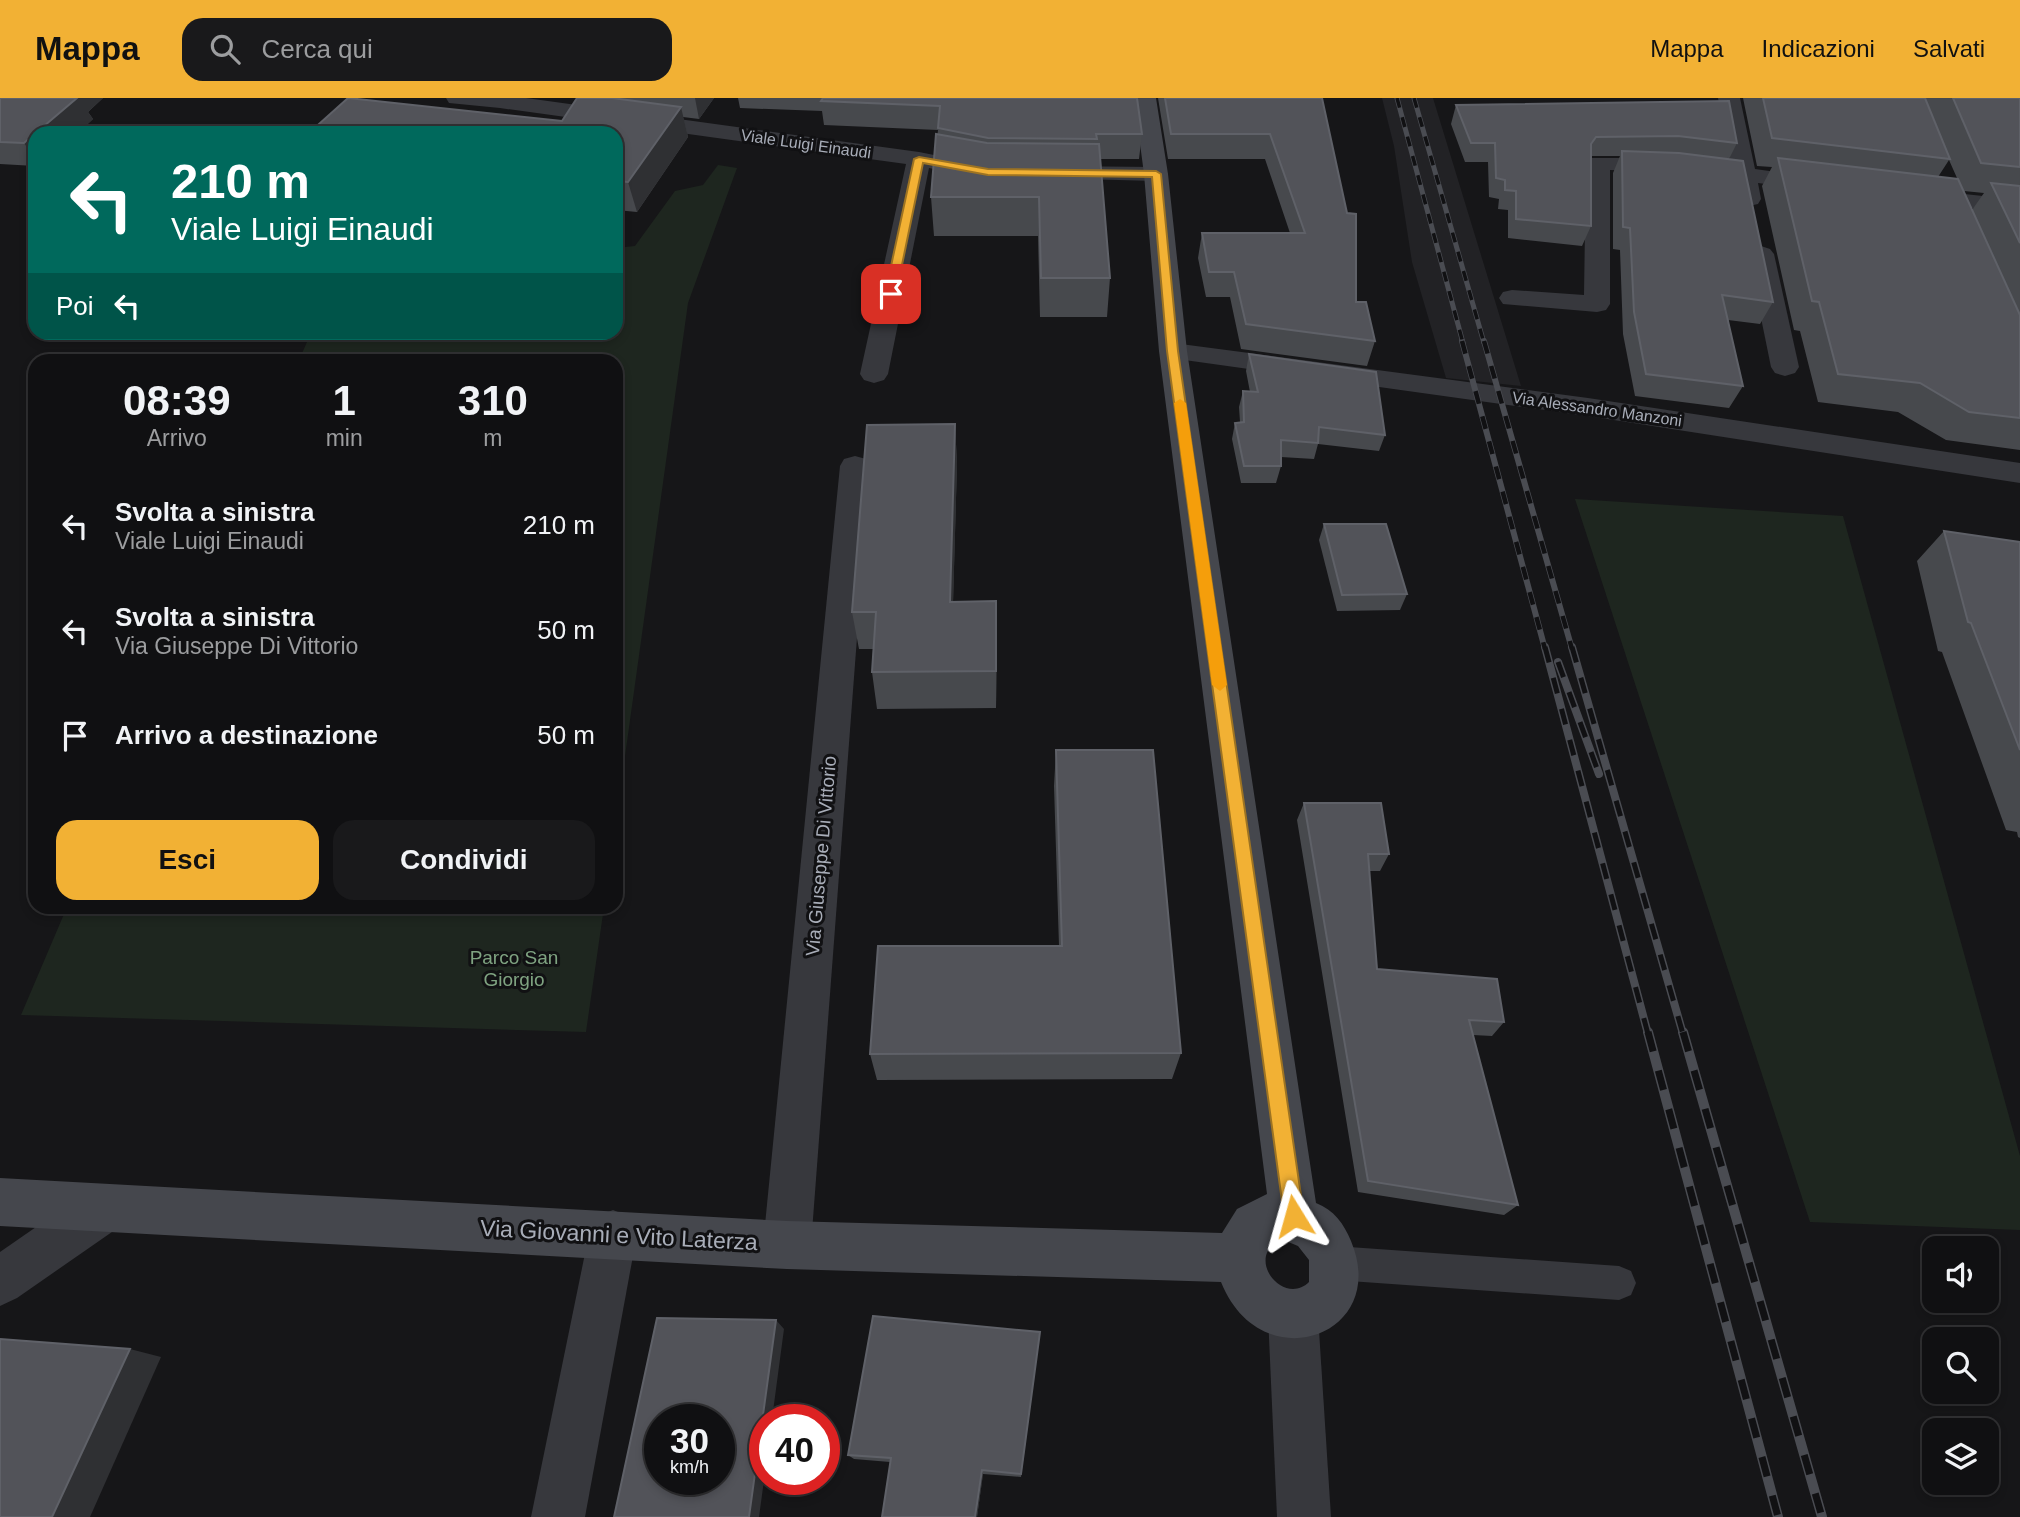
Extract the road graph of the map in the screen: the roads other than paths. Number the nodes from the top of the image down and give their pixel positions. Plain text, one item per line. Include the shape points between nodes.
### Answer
1 (457, 98) edge
2 (1145, 98) edge
3 (1729, 98) edge
4 (505, 100) edge
5 (919, 159) junction
6 (1156, 174) junction
7 (1743, 174) junction
8 (1941, 175) edge
9 (1840, 186) edge
10 (1895, 193) edge
11 (1951, 200) junction
12 (2020, 207) edge
13 (1961, 225) edge
14 (1512, 298) dead end
15 (1173, 351) junction
16 (1785, 367) dead end
17 (874, 374) dead end
18 (855, 466) dead end
19 (2020, 472) edge
20 (0, 1202) edge
21 (105, 1208) junction
22 (1294, 1216) junction
23 (613, 1234) junction
24 (787, 1245) junction
25 (1239, 1258) junction
26 (1335, 1264) junction
27 (0, 1281) edge
28 (1619, 1283) dead end
29 (1293, 1315) junction
30 (558, 1517) edge
31 (1304, 1517) edge

1 - 4 street, Viale Luigi Einaudi
2 - 6 street
3 - 7 street
4 - 5 street, Viale Luigi Einaudi
5 - 6 street, Viale Luigi Einaudi via 988,172
5 - 17 street
6 - 15 street
7 - 9 street
7 - 14 street via 1598,163 1597,304
7 - 16 street
8 - 11 street
10 - 11 street
11 - 12 street
11 - 13 street
15 - 19 street, Via Alessandro Manzoni
15 - 22 street
18 - 24 street, Via Giuseppe Di Vittorio
20 - 21 street, Via Giovanni e Vito Laterza
21 - 23 street, Via Giovanni e Vito Laterza
21 - 27 street
22 - 25 street via 1278,1214 1250,1228
22 - 26 street via 1321,1233
23 - 24 street, Via Giovanni e Vito Laterza
23 - 30 street
24 - 25 street, Via Giovanni e Vito Laterza
25 - 29 street via 1250,1291 1270,1308
26 - 28 lane
26 - 29 street via 1331,1294 1308,1313
29 - 31 street

